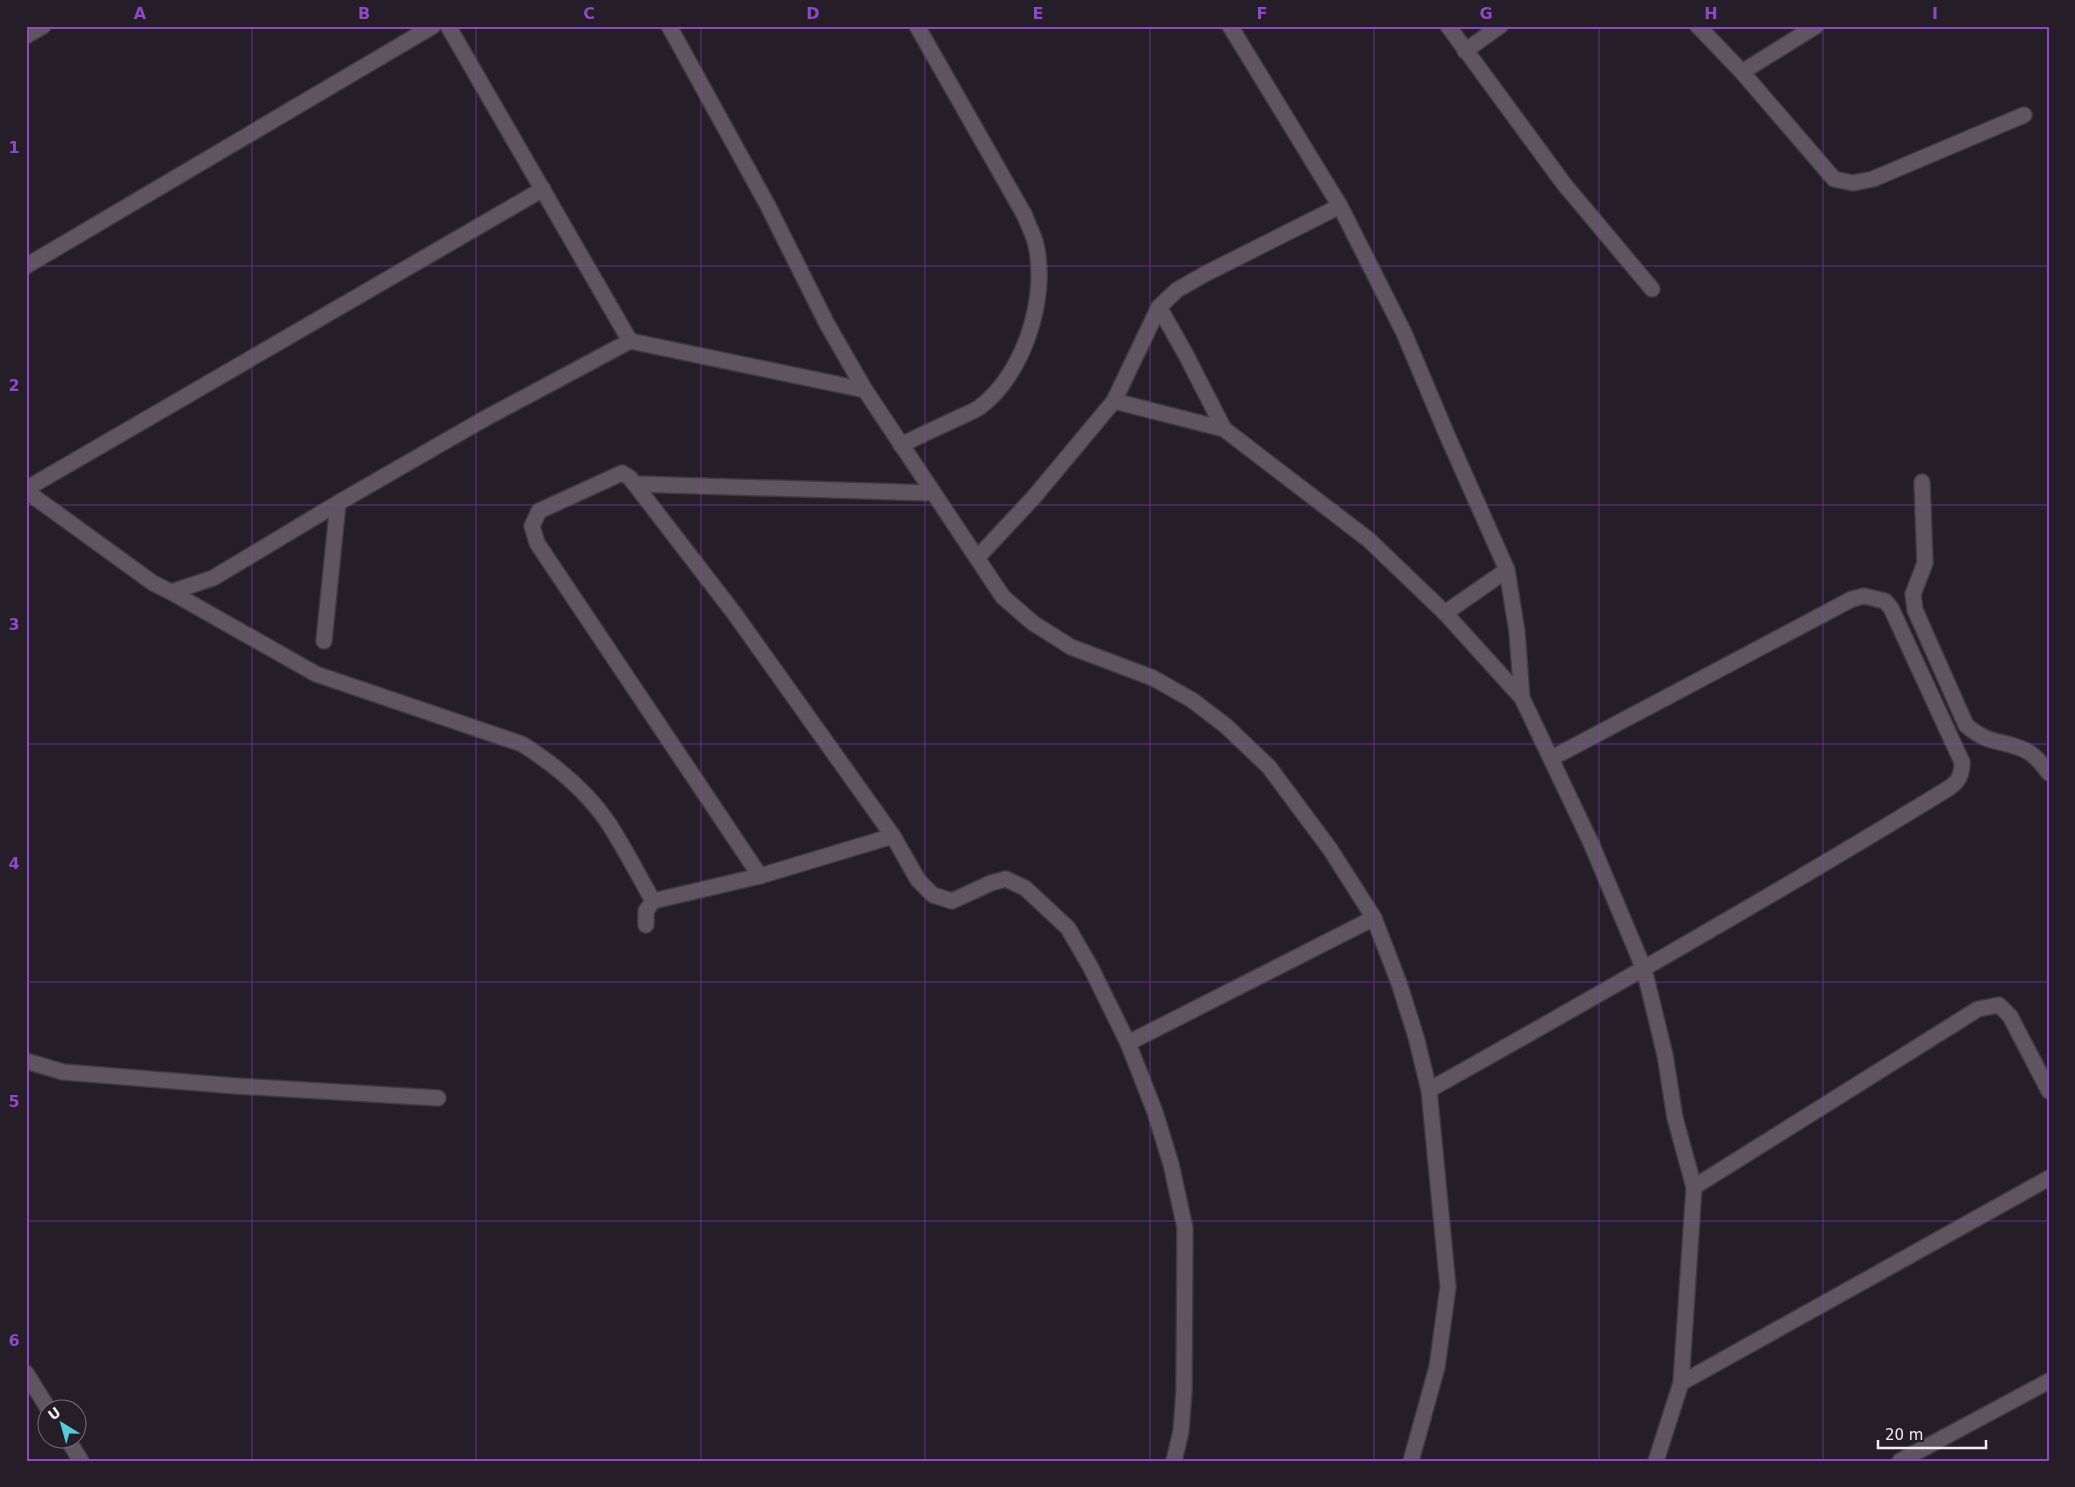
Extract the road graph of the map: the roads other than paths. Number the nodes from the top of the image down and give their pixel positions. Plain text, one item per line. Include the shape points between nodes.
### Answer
1 (43, 26) edge
2 (433, 26) edge
3 (448, 26) edge
4 (669, 26) edge
5 (916, 26) edge
6 (1230, 26) edge
7 (1448, 26) edge
8 (1500, 26) edge
9 (1698, 26) edge
10 (1816, 26) edge
11 (26, 36) edge
12 (1465, 51) junction
13 (1742, 72) junction
14 (2024, 115) dead end
15 (543, 188) junction
16 (1340, 206) junction
17 (26, 266) edge
18 (1652, 289) dead end
19 (1159, 307) junction
20 (630, 341) junction
21 (864, 390) junction
22 (1114, 401) junction
23 (1224, 429) junction
24 (901, 444) junction
25 (1922, 482) dead end
26 (635, 484) junction
27 (26, 490) edge
28 (932, 493) junction
29 (338, 503) junction
30 (977, 558) junction
31 (1507, 570) junction
32 (171, 592) junction
33 (1445, 613) junction
34 (324, 641) dead end
35 (1522, 698) junction
36 (1552, 758) junction
37 (2049, 774) edge
38 (893, 836) junction
39 (760, 876) junction
40 (653, 901) junction
41 (1374, 918) junction
42 (646, 925) dead end
43 (1644, 969) junction
44 (1128, 1043) junction
45 (26, 1061) edge
46 (1429, 1090) junction
47 (2049, 1091) edge
48 (438, 1098) dead end
49 (2049, 1178) edge
50 (1694, 1187) junction
51 (26, 1373) edge
52 (2049, 1381) edge
53 (1681, 1383) junction
54 (43, 1400) edge
55 (75, 1450) edge
56 (82, 1461) edge
57 (1174, 1461) edge
58 (1411, 1461) edge
59 (1656, 1461) edge
60 (1900, 1461) edge

1 - 11 street
2 - 17 street
3 - 15 street
4 - 21 street
5 - 24 street via 1025,216 1036,244 1038,272 1036,307 1028,335 1001,388 979,408
6 - 16 street
7 - 12 street
8 - 12 street
9 - 13 street
10 - 13 street
12 - 18 street via 1564,184
13 - 14 street via 1834,179 1853,183 1873,179
15 - 20 street
15 - 27 street
16 - 19 street via 1205,274 1177,290
16 - 31 street via 1404,332
19 - 22 street
19 - 23 street
20 - 21 street
20 - 29 street via 484,419
21 - 24 street
22 - 23 street
22 - 30 street via 1034,498
23 - 33 street via 1369,540
24 - 28 street
25 - 37 street via 1925,563 1913,594 1915,610 1966,725 1988,740 2026,750
26 - 28 street
26 - 38 street via 734,613
26 - 39 street via 622,474 539,511 532,526 538,543
27 - 32 street via 153,583
28 - 30 street
29 - 32 street via 213,578
29 - 34 street
30 - 41 street via 1003,597 1033,623 1070,647 1153,678 1192,700 1226,726 1269,767 1330,849
31 - 33 street
31 - 35 street via 1517,632
32 - 40 street via 316,674 522,744 552,763 609,823
33 - 35 street
35 - 36 street
36 - 43 street
36 - 43 street via 1852,599 1864,596 1885,601 1891,608 1960,756 1962,773 1957,782
38 - 39 street
38 - 44 street via 918,880 933,895 952,901 1006,879 1025,888 1068,928
39 - 40 street
40 - 42 street via 646,911
41 - 44 street
41 - 46 street via 1399,983
43 - 46 street
43 - 50 street via 1665,1055 1675,1118
44 - 57 street via 1156,1112 1185,1228 1184,1391 1181,1430
45 - 48 street via 73,1073
46 - 58 street via 1448,1287 1437,1367
47 - 50 street via 2010,1016 1999,1005 1978,1009
49 - 53 street
50 - 53 street
51 - 54 street
52 - 60 street
53 - 59 street
55 - 56 street

